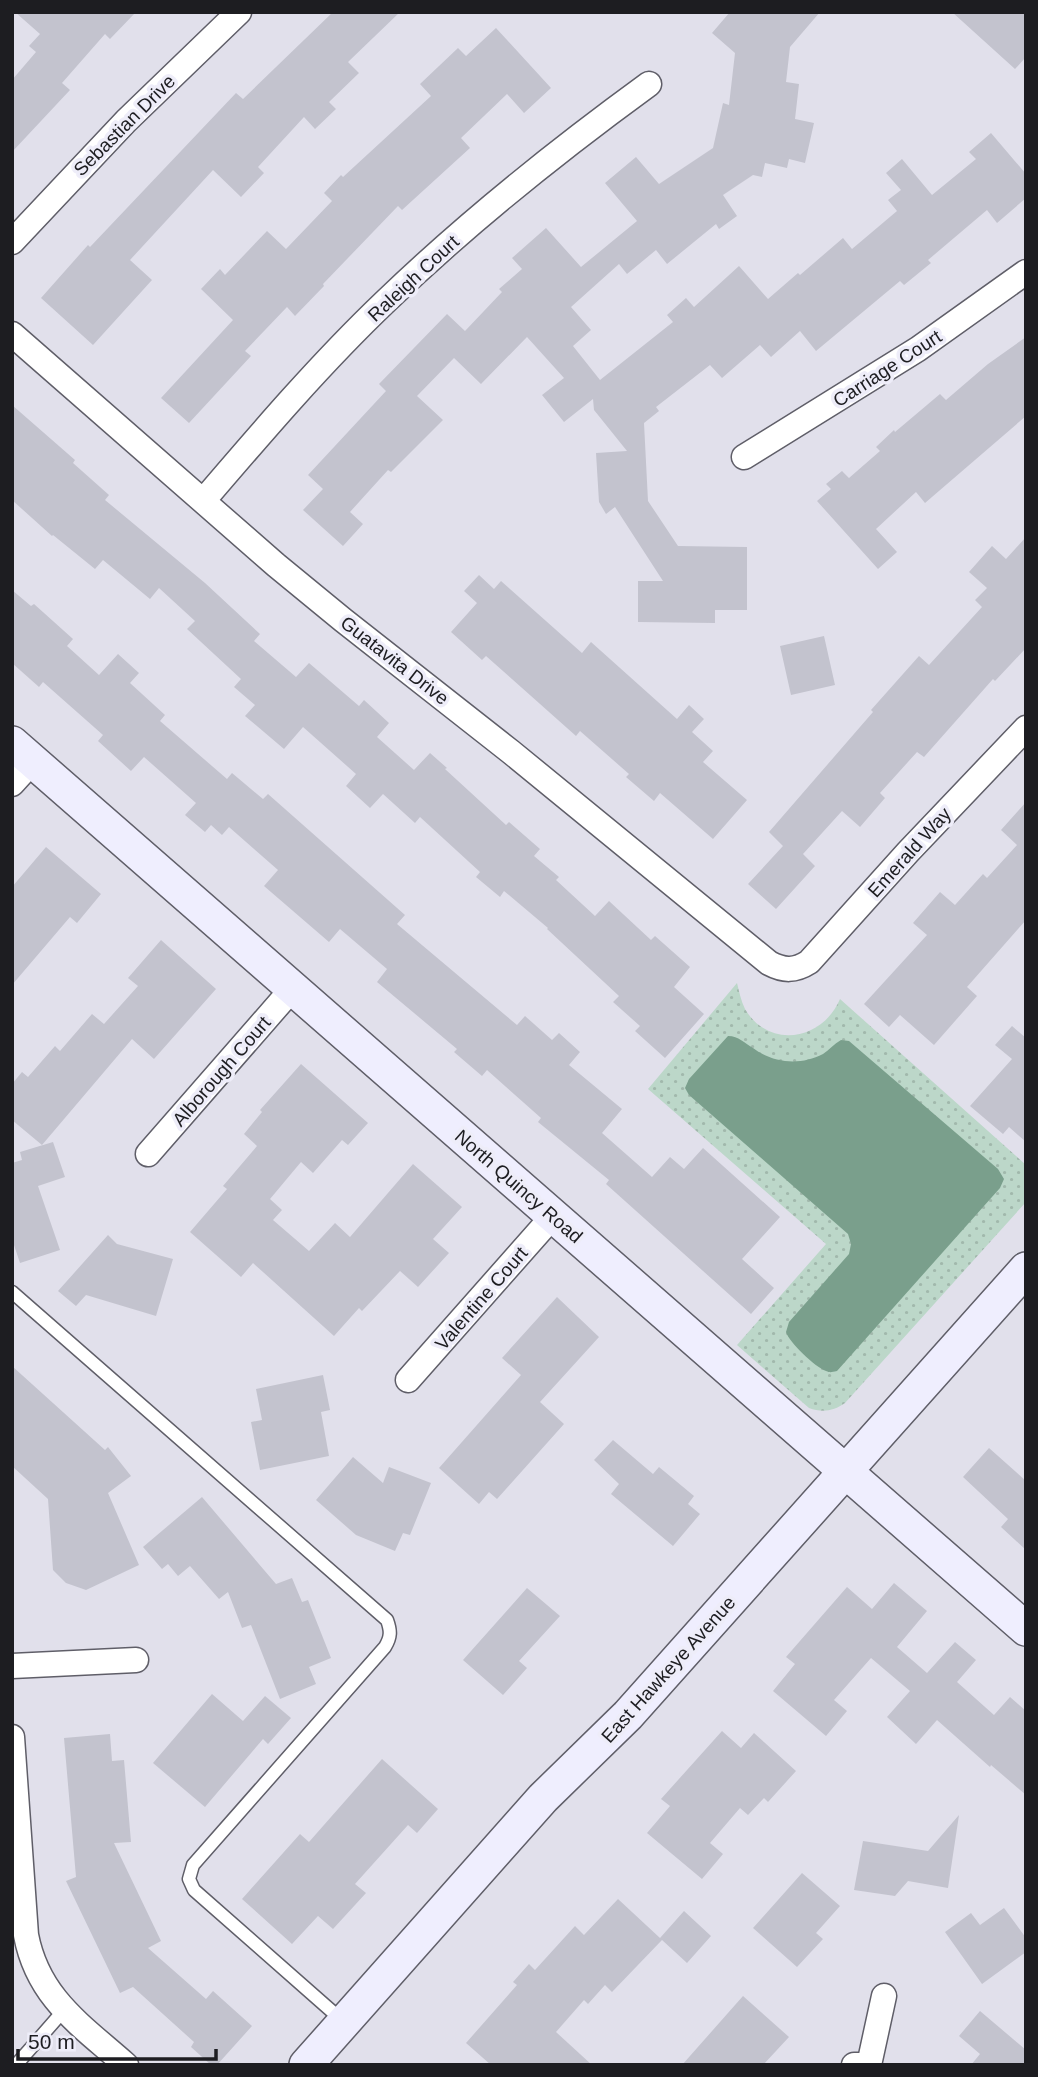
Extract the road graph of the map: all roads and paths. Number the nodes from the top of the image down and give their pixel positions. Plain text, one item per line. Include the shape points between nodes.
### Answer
1 (239, 12) edge
2 (649, 84) dead end
3 (12, 242) edge
4 (1026, 272) edge
5 (12, 334) edge
6 (744, 457) dead end
7 (203, 501) junction
8 (1026, 728) edge
9 (19, 763) edge
10 (789, 970) joint
11 (293, 988) junction
12 (148, 1154) dead end
13 (553, 1216) junction
14 (1026, 1269) edge
15 (12, 1293) edge
16 (408, 1380) dead end
17 (846, 1471) junction
18 (1026, 1629) edge
19 (136, 1660) dead end
20 (12, 1666) edge
21 (12, 1737) edge
22 (884, 1996) dead end
23 (65, 2010) junction
24 (345, 2022) junction
25 (16, 2065) edge
26 (126, 2065) edge
27 (306, 2065) edge
28 (854, 2065) edge
29 (869, 2065) edge

1 - 3 street, Sebastian Drive via 126,121
2 - 7 street, Raleigh Court via 540,167 414,275 322,366
4 - 6 street, Carriage Court via 918,349
5 - 7 street, Guatavita Drive
7 - 10 street, Guatavita Drive via 343,620 769,963
8 - 10 street, Emerald Way via 809,961
9 - 11 street, North Quincy Road
11 - 12 street, Alborough Court
11 - 13 street, North Quincy Road
13 - 16 street, Valentine Court
13 - 17 street, North Quincy Road
14 - 17 street, East Hawkeye Avenue
15 - 24 lane via 387,1620 391,1629 385,1647 193,1865 189,1879 194,1890
17 - 18 street, North Quincy Road
17 - 24 street, East Hawkeye Avenue via 628,1715 543,1798
19 - 20 street
21 - 23 street via 29,1950 41,1980
22 - 29 street
23 - 25 lane
23 - 26 street
24 - 27 street, East Hawkeye Avenue
28 - 29 street

